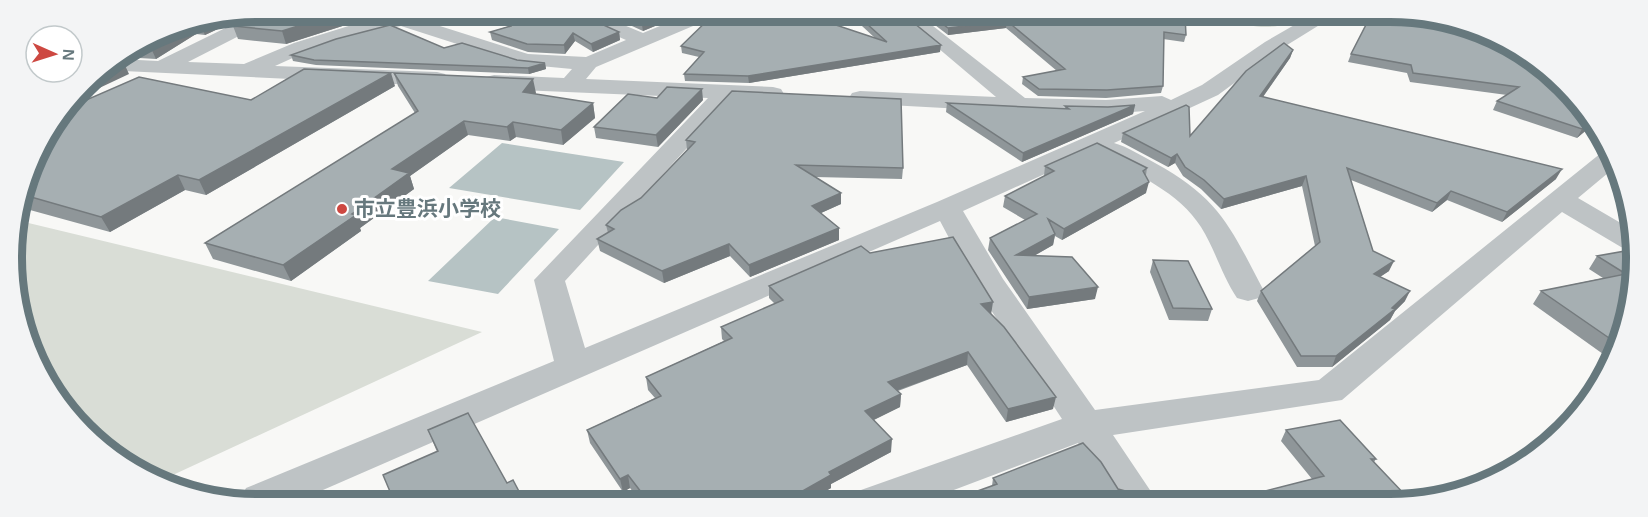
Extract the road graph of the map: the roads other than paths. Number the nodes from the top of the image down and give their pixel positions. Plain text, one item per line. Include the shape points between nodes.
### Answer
1 (252, 22) edge
2 (392, 22) edge
3 (408, 22) edge
4 (610, 22) edge
5 (687, 22) edge
6 (917, 22) edge
7 (1320, 22) edge
8 (644, 41) junction
9 (589, 63) junction
10 (122, 66) edge
11 (168, 68) junction
12 (244, 71) junction
13 (453, 80) edge
14 (476, 81) edge
15 (568, 85) junction
16 (134, 86) edge
17 (726, 92) junction
18 (797, 95) edge
19 (844, 97) edge
20 (1192, 99) junction
21 (1020, 105) junction
22 (1056, 106) junction
23 (1100, 140) junction
24 (1605, 162) edge
25 (1560, 199) junction
26 (947, 208) junction
27 (1624, 237) edge
28 (1248, 291) dead end
29 (573, 368) junction
30 (1086, 425) junction
31 (274, 494) edge
32 (898, 494) edge
33 (1133, 494) edge

1 - 11 street
2 - 12 street via 301,47
3 - 9 street via 526,60
4 - 8 street via 608,25
5 - 8 street
6 - 21 street
7 - 20 street via 1272,46
8 - 9 street
9 - 15 street
10 - 11 street
11 - 12 street
11 - 16 street
12 - 13 street
14 - 15 street
15 - 17 street
17 - 18 street
17 - 29 street via 549,279
19 - 21 street
20 - 22 street via 1145,105
20 - 23 street
21 - 22 street
22 - 23 street via 1083,120
23 - 26 street
23 - 28 street via 1197,203 1212,221
24 - 25 street
25 - 27 street
25 - 30 street via 1329,391
26 - 29 street
26 - 30 street via 988,281
29 - 31 street
30 - 32 street
30 - 33 street

